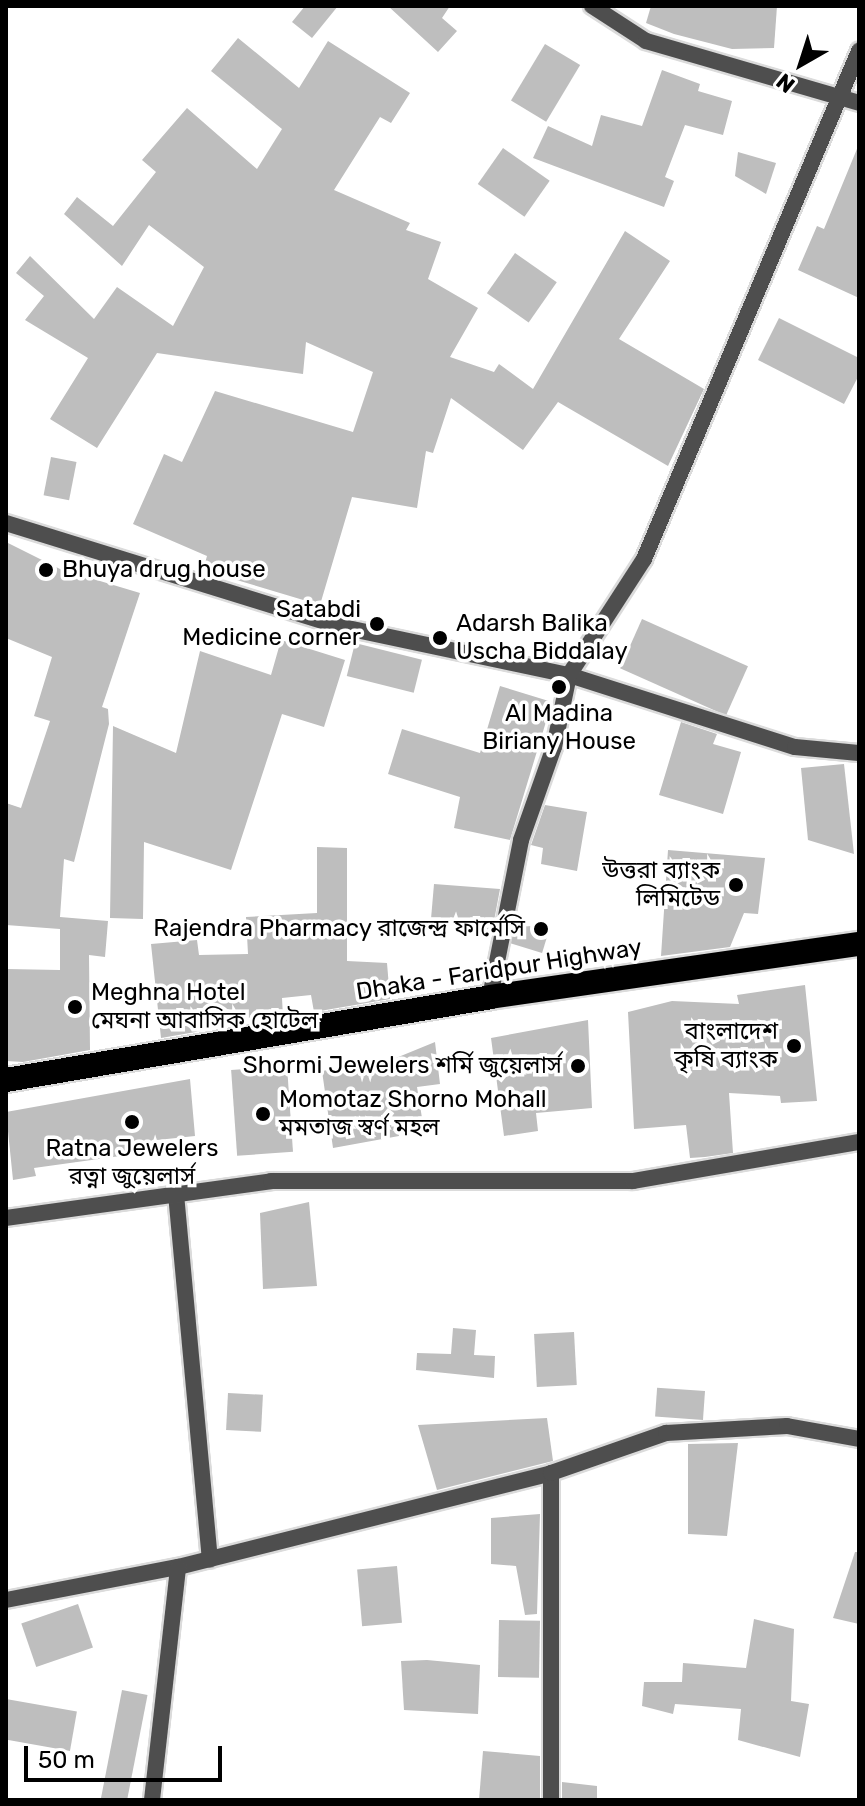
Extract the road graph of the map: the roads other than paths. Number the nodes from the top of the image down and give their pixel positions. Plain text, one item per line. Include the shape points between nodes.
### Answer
1 (592, 6) edge
2 (859, 51) edge
3 (839, 92) junction
4 (859, 103) edge
5 (6, 523) edge
6 (569, 675) junction
7 (859, 753) edge
8 (859, 944) edge
9 (490, 997) junction
10 (6, 1080) edge
11 (859, 1142) edge
12 (176, 1194) junction
13 (6, 1218) edge
14 (859, 1439) edge
15 (551, 1473) junction
16 (210, 1559) junction
17 (178, 1567) junction
18 (6, 1600) edge
19 (152, 1800) edge
20 (551, 1800) edge

1 - 3 street via 646,41
2 - 3 street
3 - 4 street
3 - 6 street via 644,559
5 - 6 street via 338,626
6 - 7 street via 795,747
6 - 9 street via 554,747 521,840
8 - 9 highway, Dhaka - Faridpur Highway
9 - 10 highway, Dhaka - Faridpur Highway
11 - 12 street via 633,1181 271,1181
12 - 13 street
12 - 16 street
14 - 15 street via 787,1426 666,1433
15 - 16 street
15 - 20 street
16 - 17 street
17 - 18 street
17 - 19 street

